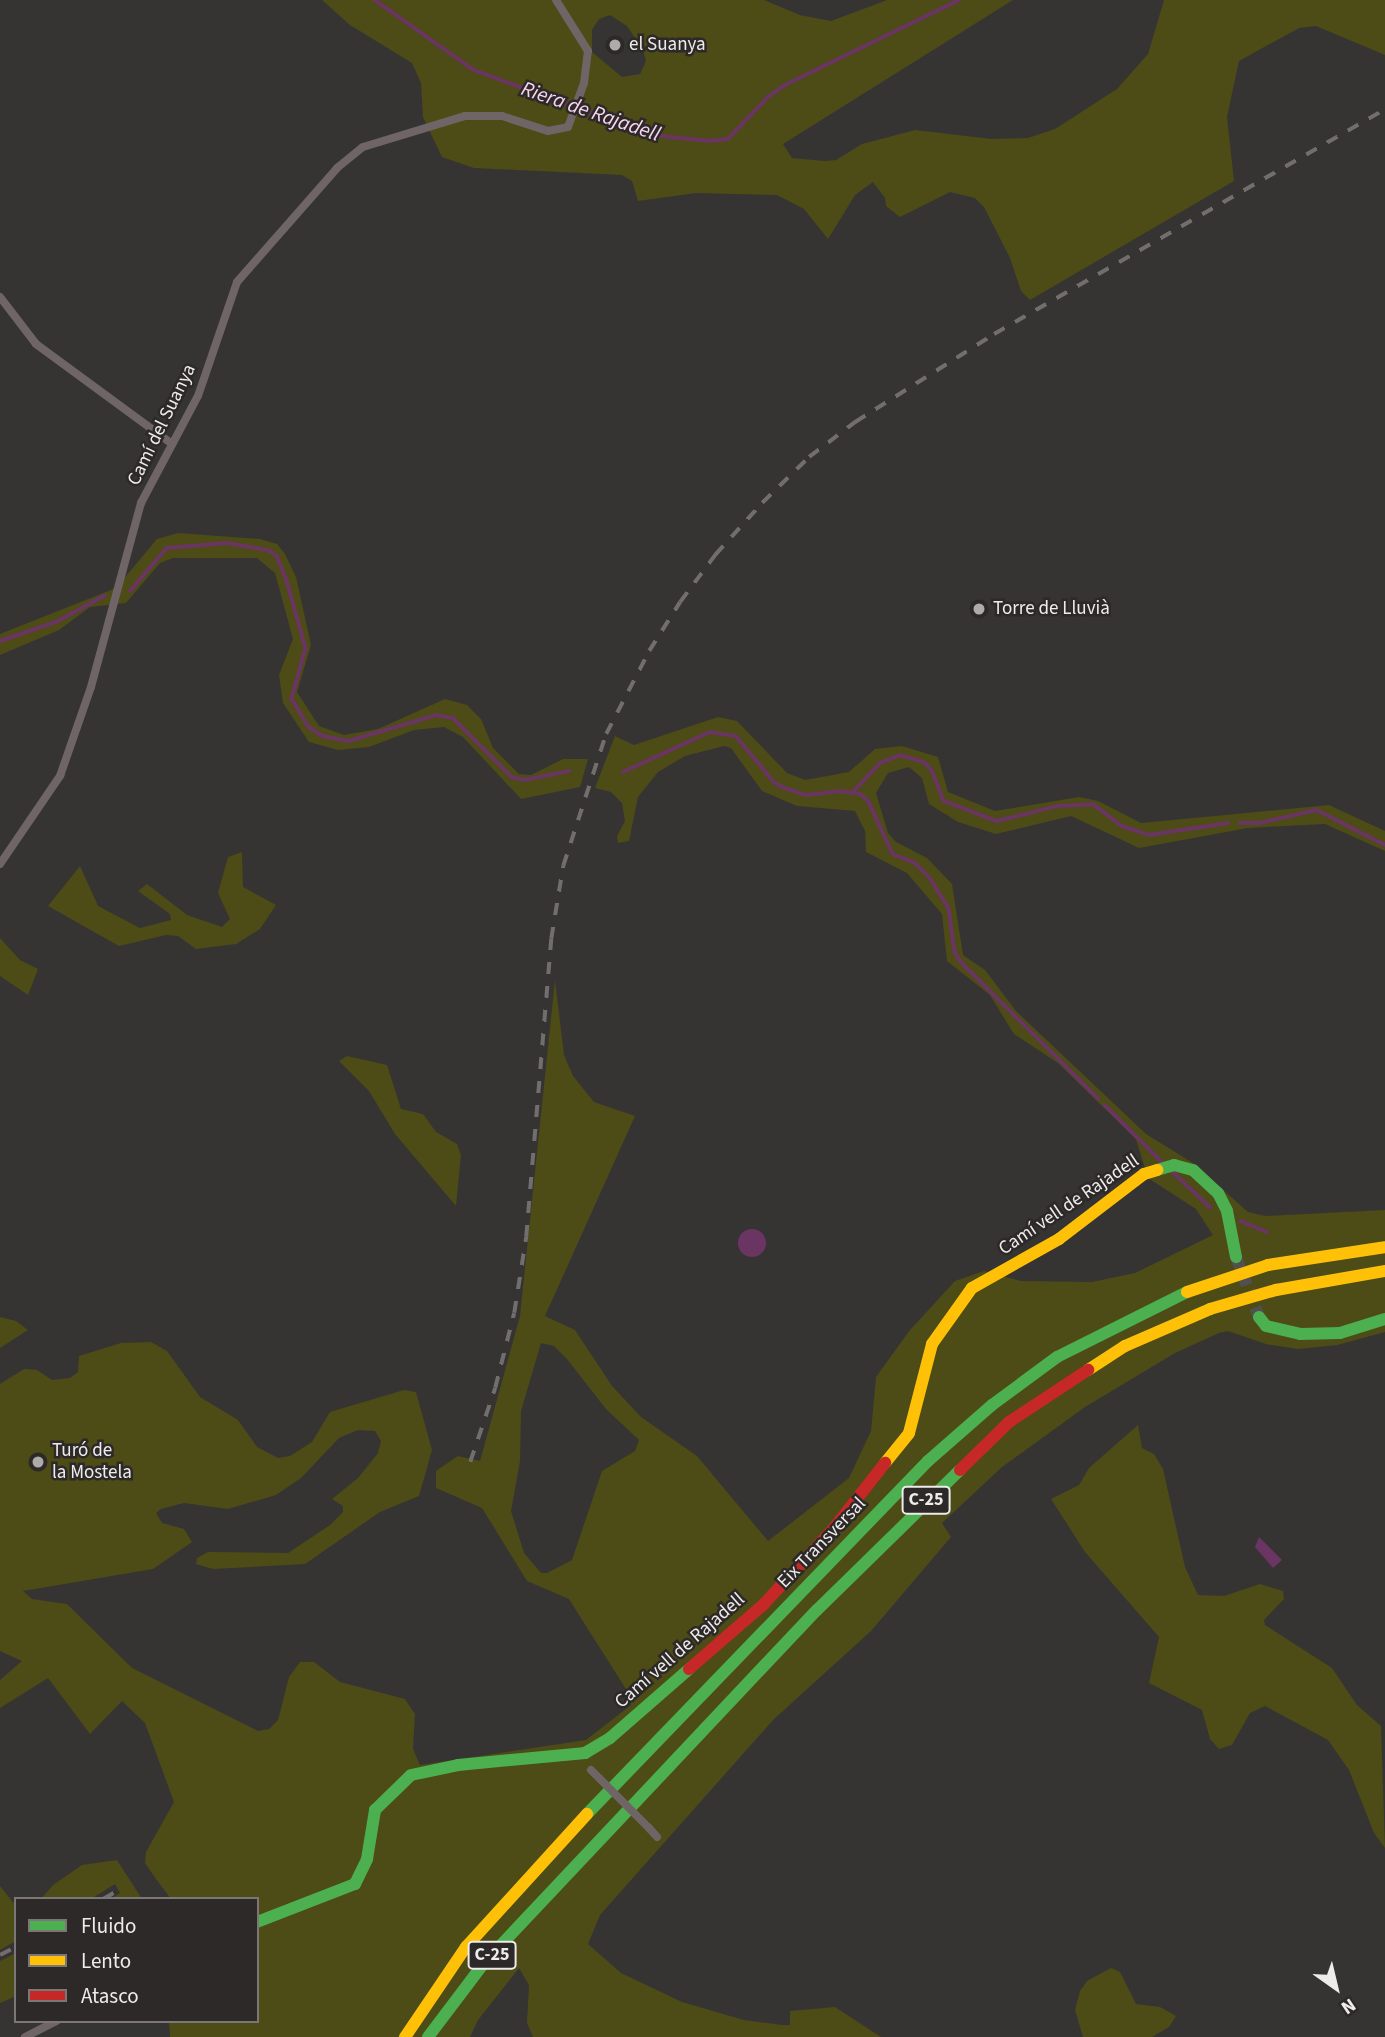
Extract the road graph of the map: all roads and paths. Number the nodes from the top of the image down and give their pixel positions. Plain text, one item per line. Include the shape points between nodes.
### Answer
1 (556, 0) edge
2 (0, 297) edge
3 (172, 444) junction
4 (0, 863) edge
5 (1385, 1247) edge
6 (1236, 1257) tunnel mouth
7 (1385, 1271) edge
8 (1259, 1317) tunnel mouth
9 (1385, 1319) edge
10 (582, 1753) junction
11 (657, 1837) dead end
12 (259, 1921) edge
13 (438, 1985) junction
14 (53, 2023) edge
15 (26, 2037) edge
16 (395, 2037) edge
17 (405, 2037) edge
18 (428, 2037) edge

1 - 3 street, Camí del Suanya via 588,51 584,83 563,131 502,116 466,116 363,147 337,169 237,282 198,396
2 - 3 street via 36,344
3 - 4 street, Camí del Suanya via 141,503 99,663 60,776
5 - 13 main road, Eix Transversal / C-25 via 1268,1265 1199,1286 1057,1357 992,1405 928,1461 542,1860
6 - 10 main road, Camí vell de Rajadell via 1227,1211 1218,1193 1194,1170 1174,1165 1144,1174 1053,1243 972,1288 932,1344 909,1433 865,1492 763,1605 610,1738
7 - 18 main road, C-25 via 1276,1290 1210,1309 1125,1346 1069,1378 1009,1422 817,1610 484,1963
8 - 9 main road via 1266,1326 1300,1334 1340,1333
10 - 11 street, bridge via 591,1770
10 - 12 main road, Camí vell de Rajadell via 458,1765 411,1775 375,1810 367,1858 355,1884
13 - 16 main road
13 - 17 main road, Eix Transversal / C-25
14 - 15 street

